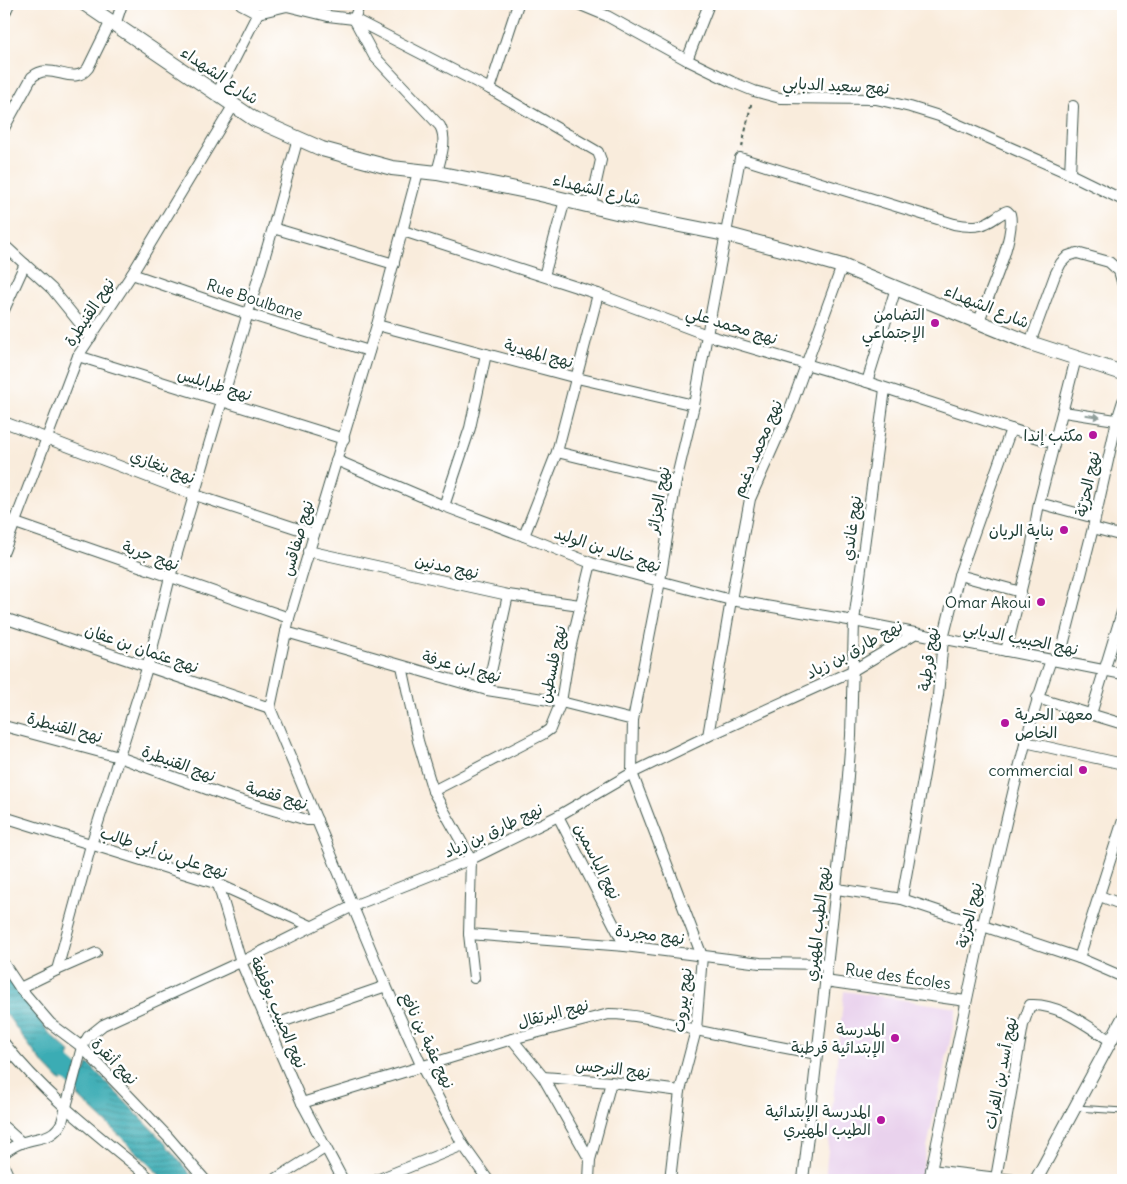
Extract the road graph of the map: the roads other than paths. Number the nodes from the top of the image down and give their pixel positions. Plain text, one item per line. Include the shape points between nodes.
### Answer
1 (9, 4) edge
2 (85, 4) edge
3 (122, 4) edge
4 (241, 4) edge
5 (360, 4) edge
6 (518, 4) edge
7 (578, 4) edge
8 (709, 4) edge
9 (287, 5) edge
10 (258, 13) junction
11 (4, 15) edge
12 (354, 19) junction
13 (113, 23) junction
14 (687, 60) junction
15 (490, 89) junction
16 (217, 94) junction
17 (233, 106) junction
18 (1074, 106) dead end
19 (4, 128) edge
20 (298, 138) junction
21 (418, 172) junction
22 (437, 173) junction
23 (1070, 174) junction
24 (565, 200) junction
25 (1123, 200) edge
26 (590, 205) junction
27 (273, 228) junction
28 (403, 231) junction
29 (725, 234) junction
30 (4, 245) edge
31 (25, 264) junction
32 (394, 264) junction
33 (842, 266) junction
34 (132, 274) junction
35 (544, 276) junction
36 (1123, 285) edge
37 (896, 288) junction
38 (598, 294) junction
39 (4, 310) edge
40 (248, 314) junction
41 (979, 321) junction
42 (377, 325) junction
43 (707, 335) junction
44 (92, 337) junction
45 (1030, 343) junction
46 (369, 351) junction
47 (486, 354) junction
48 (78, 356) junction
49 (1076, 358) junction
50 (808, 364) junction
51 (1123, 373) edge
52 (577, 378) junction
53 (867, 382) junction
54 (885, 389) junction
55 (222, 402) junction
56 (1123, 402) edge
57 (694, 405) junction
58 (1064, 412) junction
59 (1120, 420) edge
60 (4, 422) edge
61 (1011, 430) junction
62 (48, 438) junction
63 (344, 439) junction
64 (1054, 443) junction
65 (557, 452) junction
66 (336, 460) junction
67 (676, 481) junction
68 (195, 495) junction
69 (1039, 503) junction
70 (444, 506) junction
71 (9, 520) edge
72 (1094, 523) junction
73 (314, 534) junction
74 (524, 536) junction
75 (1123, 536) edge
76 (308, 551) junction
77 (4, 552) edge
78 (591, 563) junction
79 (959, 575) junction
80 (170, 577) junction
81 (660, 581) junction
82 (1021, 592) junction
83 (508, 595) junction
84 (731, 600) junction
85 (580, 605) junction
86 (1123, 609) edge
87 (4, 618) edge
88 (289, 618) junction
89 (854, 621) junction
90 (286, 632) junction
91 (916, 633) junction
92 (943, 639) junction
93 (1006, 651) junction
94 (1055, 660) junction
95 (148, 665) junction
96 (402, 666) junction
97 (1106, 670) junction
98 (852, 671) junction
99 (1123, 674) edge
100 (487, 690) junction
101 (1037, 698) junction
102 (561, 702) junction
103 (270, 708) junction
104 (1091, 714) junction
105 (633, 720) junction
106 (1123, 724) edge
107 (4, 726) edge
108 (708, 736) junction
109 (1025, 742) junction
110 (119, 757) junction
111 (1123, 764) edge
112 (632, 773) junction
113 (434, 791) junction
114 (229, 797) joint
115 (558, 816) junction
116 (4, 817) edge
117 (317, 820) junction
118 (1123, 820) edge
119 (91, 845) junction
120 (471, 858) junction
121 (218, 884) junction
122 (837, 888) junction
123 (1100, 896) junction
124 (902, 899) junction
125 (1123, 905) edge
126 (353, 906) junction
127 (311, 926) junction
128 (982, 926) junction
129 (469, 934) junction
130 (625, 946) junction
131 (96, 954) dead end
132 (702, 956) junction
133 (1079, 958) junction
134 (241, 962) junction
135 (4, 964) edge
136 (827, 964) junction
137 (57, 970) junction
138 (1123, 977) edge
139 (474, 978) dead end
140 (825, 981) junction
141 (386, 986) junction
142 (20, 988) junction
143 (966, 1001) junction
144 (1123, 1018) edge
145 (270, 1026) junction
146 (696, 1030) junction
147 (512, 1039) junction
148 (1111, 1041) junction
149 (4, 1043) edge
150 (82, 1047) junction
151 (817, 1054) junction
152 (422, 1067) junction
153 (543, 1077) junction
154 (611, 1082) junction
155 (680, 1091) junction
156 (302, 1103) junction
157 (65, 1107) junction
158 (1074, 1108) junction
159 (1123, 1111) edge
160 (4, 1127) edge
161 (22, 1143) junction
162 (464, 1145) junction
163 (325, 1148) junction
164 (4, 1153) edge
165 (590, 1160) junction
166 (4, 1166) edge
167 (930, 1175) edge
168 (996, 1178) junction
169 (10, 1180) edge
170 (151, 1180) edge
171 (205, 1180) edge
172 (274, 1180) edge
173 (343, 1180) edge
174 (377, 1180) edge
175 (488, 1180) edge
176 (589, 1180) edge
177 (670, 1180) edge
178 (803, 1180) edge
179 (1014, 1180) edge
180 (1036, 1180) edge

1 - 11 street
2 - 13 main road, شارع الشهداء
3 - 13 street
4 - 10 street
5 - 12 street
6 - 15 street
7 - 14 street, نهج سعيد الدبابي via 607,16
8 - 14 street
9 - 10 street
9 - 12 street
10 - 16 street
12 - 15 street
12 - 22 street via 374,56 443,131 444,142
13 - 16 main road, شارع الشهداء
13 - 19 street via 83,74 76,76 44,70 32,77
14 - 23 street, نهج سعيد الدبابي via 754,91 780,98 876,99 910,107 940,116
15 - 26 street via 598,152 601,160
16 - 17 main road, شارع الشهداء
17 - 20 main road, شارع الشهداء
17 - 34 street, نهح القنيطرة
18 - 23 street
20 - 21 main road, شارع الشهداء via 322,149
20 - 27 street
21 - 22 main road, شارع الشهداء
21 - 28 street, نهج صفاقس
22 - 24 main road, شارع الشهداء
23 - 25 street, نهج سعيد الدبابي
24 - 26 main road, شارع الشهداء
24 - 35 street
26 - 29 main road, شارع الشهداء
27 - 32 street
27 - 40 street
28 - 32 street, نهج صفاقس
28 - 35 street, نهج محمد علي
29 - 33 main road, شارع الشهداء
29 - 41 street, نهج الجزائر via 740,158 964,226 981,225 1007,212 1012,223 1009,239
29 - 43 street, نهج الجزائر
30 - 31 street
31 - 39 street
31 - 44 street via 52,289
32 - 42 street, نهج صفاقس
33 - 37 main road, شارع الشهداء
33 - 50 street, نهج محمد دغيم
34 - 40 street, Rue Boulbane
34 - 44 street, نهح القنيطرة
35 - 38 street, نهج محمد علي
36 - 45 street via 1119,271 1109,262 1077,253 1068,256 1061,264
37 - 41 main road, شارع الشهداء
37 - 53 street
38 - 43 street, نهج محمد علي
38 - 52 street
40 - 46 street, Rue Boulbane
40 - 55 street
41 - 45 main road, شارع الشهداء
42 - 46 street, نهج صفاقس
42 - 47 street, نهج المهدية
43 - 50 street, نهج محمد علي
43 - 57 street, نهج الجزائر
44 - 48 street, نهح القنيطرة
45 - 49 main road, شارع الشهداء
46 - 63 street, نهج صفاقس
47 - 52 street, نهج المهدية
47 - 70 street via 470,428
48 - 55 street, نهج طرابلس
48 - 62 street, نهح القنيطرة
49 - 51 main road, شارع الشهداء
49 - 58 street
50 - 53 street, نهج محمد علي
50 - 84 street, نهج محمد دغيم via 750,499
52 - 57 street, نهج المهدية
52 - 65 street
53 - 54 street, نهج محمد علي
54 - 61 street, نهج محمد علي
54 - 89 street, نهج غاندي
55 - 63 street, نهج طرابلس
55 - 68 street
56 - 59 street, نهج الحرّيّة
57 - 67 street, نهج الجزائر
58 -> 59 street
58 - 64 street
59 - 72 street, نهج الحرّيّة
60 - 62 street, نهج بنغازي
61 - 64 street, نهج محمد علي
61 - 79 street, نهج قرطبة
62 - 68 street, نهج بنغازي
62 - 71 street, نهح القنيطرة
63 - 66 street, نهج صفاقس
64 - 69 street
65 - 67 street
65 - 74 street
66 - 70 street, نهج خالد بن الوليد
66 - 73 street, نهج صفاقس
67 - 81 street, نهج الجزائر
68 - 73 street, نهج بنغازي
68 - 80 street
69 - 72 street
69 - 82 street
70 - 74 street, نهج خالد بن الوليد
71 - 77 street, نهح القنيطرة
71 - 80 street, نهج جربة
72 - 75 street
72 - 94 street, نهج الحرّيّة
73 - 76 street, نهج صفاقس
74 - 78 street, نهج خالد بن الوليد
76 - 83 street, نهج مدنين
76 - 88 street, نهج صفاقس
78 - 81 street, نهج خالد بن الوليد
78 - 85 street, نهج فلسطين
79 - 82 street
79 - 92 street, نهج قرطبة
80 - 88 street, نهج جربة
80 - 95 street
81 - 84 street, نهج خالد بن الوليد
81 - 105 street, نهج الجزائر
82 - 93 street
83 - 85 street, نهج مدنين
83 - 100 street
84 - 89 street, نهج خالد بن الوليد
84 - 108 street, نهج محمد دغيم
85 - 102 street, نهج فلسطين
86 - 97 street
87 - 95 street, نهج عثمان بن عفان
88 - 90 street, نهج صفاقس
89 - 91 street, نهج الحبيب الدبابي
89 - 98 street, نهج غاندي
90 - 96 street, نهج ابن عرفة
90 - 103 street, نهج صفاقس
91 - 92 street, نهج الحبيب الدبابي
91 - 98 street, نهج طارق بن زياد
92 - 93 street, نهج الحبيب الدبابي
92 - 124 street, نهج قرطبة via 938,695
93 - 94 street, نهج الحبيب الدبابي
94 - 97 street, نهج الحبيب الدبابي
94 - 101 street, نهج الحرّيّة
95 - 103 street, نهج عثمان بن عفان
95 - 110 street
96 - 100 street, نهج ابن عرفة
96 - 113 street via 418,741
97 - 99 street, نهج الحبيب الدبابي
97 - 104 street
98 - 108 street, نهج طارق بن زياد
98 - 122 street, نهج الطيب المهيري via 848,781
100 - 102 street, نهج ابن عرفة
101 - 104 street
101 - 109 street, نهج الحرّيّة
102 - 105 street, نهج ابن عرفة
102 - 113 street, نهج فلسطين via 550,729 543,734
103 - 117 street
104 - 106 street
105 - 112 street, نهج الجزائر
107 - 110 street, نهح القنيطرة
108 - 112 street, نهج طارق بن زياد
109 - 111 street
109 - 128 street, نهج الحرّيّة
110 - 114 street, نهج القنيطرة
110 - 119 street
112 - 115 street, نهج طارق بن زياد
112 - 132 street, نهج بيروت
113 - 120 street
114 - 117 street, نهج قفصة via 307,820
115 - 120 street, نهج طارق بن زياد
115 - 130 street, نهج الياسمين
116 - 119 street, نهج علي بن أبي طالب
117 - 126 street
118 - 123 street
119 - 121 street, نهج علي بن أبي طالب
119 - 137 street
120 - 126 street, نهج طارق بن زياد
120 - 129 street
121 - 127 street, نهج علي بن أبي طالب
121 - 134 street, نهج الحبيب بوقطفة
122 - 124 street
122 - 136 street, نهج الطيب المهيري
123 - 125 street
123 - 133 street
124 - 128 street
126 - 127 street, نهج طارق بن زياد
126 - 141 street, نهج عقبة بن نافع
127 - 134 street, نهج طارق بن زياد
128 - 133 street
128 - 143 street, نهج الحرّيّة
129 - 130 street, نهج مجردة
129 - 139 street
130 - 132 street, نهج مجردة
131 - 137 street
132 - 136 street, نهج مجردة
132 - 146 street, نهج بيروت
133 - 138 street
134 - 145 street, نهج الحبيب بوقطفة
134 - 150 street, نهج طارق بن زياد via 103,1025 88,1037
135 - 142 street, نهج أنقرة
136 - 140 street, نهج الطيب المهيري
137 - 142 street
140 - 143 street, Rue des Écoles
140 - 151 street, نهج الطيب المهيري
141 - 145 street
141 - 152 street, نهج عقبة بن نافع
142 - 150 street, نهج أنقرة via 50,1023
143 - 167 street, نهج الحرّيّة
144 - 148 street
145 - 156 street, نهج الحبيب بوقطفة
146 - 147 street, نهج البرتقال via 640,1016 609,1014
146 - 151 street, نهج البرتقال
146 - 155 street, نهج بيروت
147 - 152 street, نهج البرتقال
147 - 153 street
148 - 158 street
148 - 168 street, نهج أسد بن الفرات via 1061,1011 1041,1004 1030,1005 1023,1025
149 - 157 street
150 - 157 street
150 - 171 street, نهج أنقرة
151 - 178 street, نهج الطيب المهيري
152 - 156 street, نهج البرتقال
152 - 162 street, نهج عقبة بن نافع
153 - 154 street, نهج النرجس
153 - 165 street
154 - 155 street, نهج النرجس
154 - 165 street
155 - 177 street, نهج بيروت
156 - 163 street, نهج الحبيب بوقطفة
157 - 161 street via 58,1129 52,1135
157 - 170 street
158 - 159 lane
158 - 180 street
160 - 161 street
161 - 164 street
162 - 174 street
162 - 175 street, نهج عقبة بن نافع
163 - 172 street
163 - 173 street, نهج الحبيب بوقطفة
165 - 176 street
166 - 169 street
167 - 168 street
168 - 179 street

